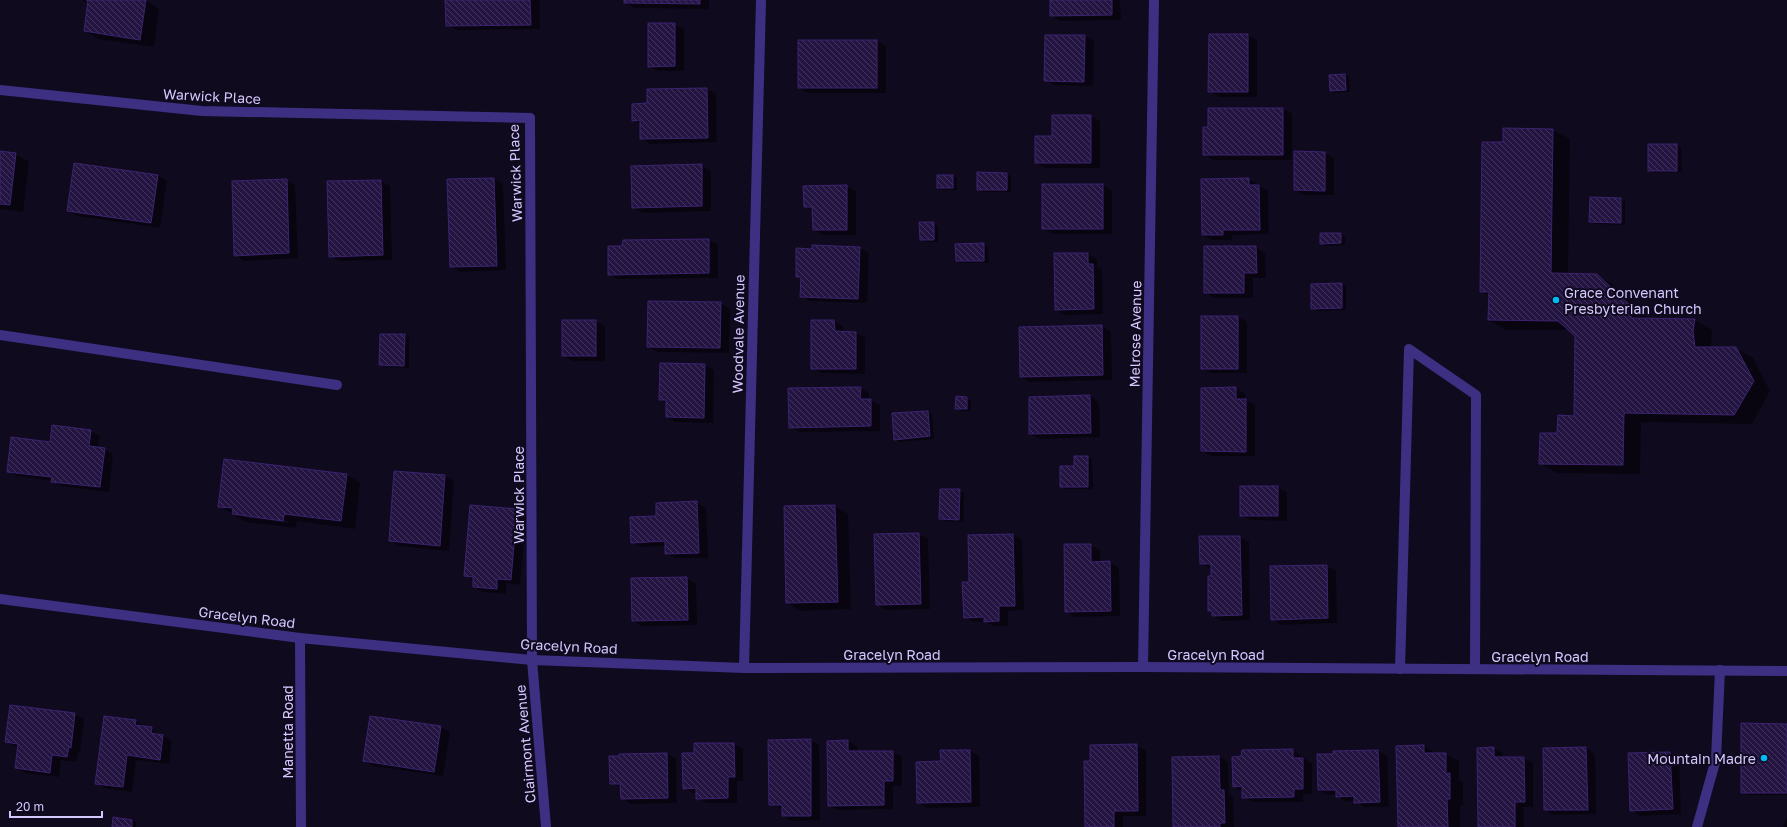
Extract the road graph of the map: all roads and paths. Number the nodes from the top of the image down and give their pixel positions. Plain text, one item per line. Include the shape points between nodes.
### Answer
1 (761, 0) edge
2 (1154, 0) edge
3 (0, 90) edge
4 (0, 335) edge
5 (337, 385) dead end
6 (0, 599) edge
7 (300, 638) junction
8 (532, 660) junction
9 (1143, 667) junction
10 (744, 668) junction
11 (1400, 669) junction
12 (1476, 669) junction
13 (1720, 670) junction
14 (1787, 671) edge
15 (301, 827) edge
16 (546, 827) edge
17 (1697, 827) edge

1 - 10 street, Woodvale Avenue
2 - 9 street, Melrose Avenue
3 - 8 street, Warwick Place via 202,112 530,118
4 - 5 street
6 - 7 street, Gracelyn Road
7 - 8 street, Gracelyn Road
7 - 15 street, Manetta Road
8 - 10 street, Gracelyn Road
8 - 16 street, Clairmont Avenue
9 - 10 street, Gracelyn Road
9 - 11 street, Gracelyn Road
11 - 12 street, Gracelyn Road
11 - 12 street via 1410,349 1476,395
12 - 13 street, Gracelyn Road
13 - 14 street, Gracelyn Road
13 - 17 street via 1716,759

